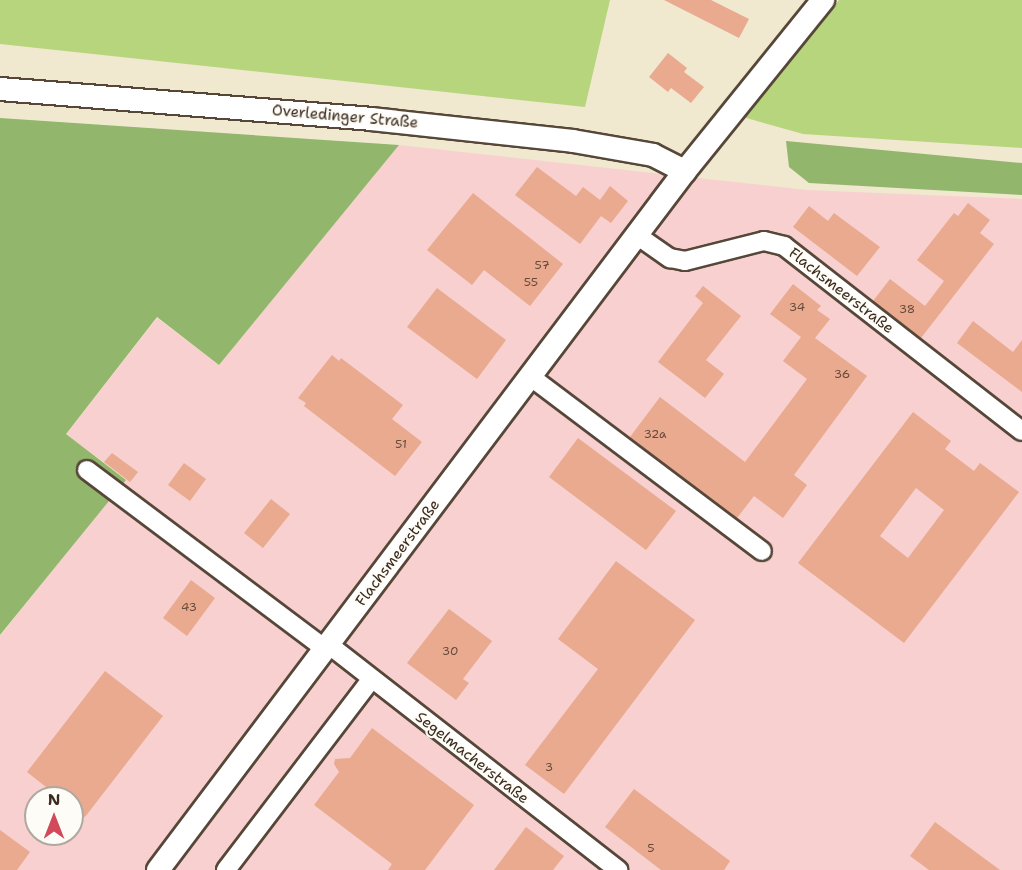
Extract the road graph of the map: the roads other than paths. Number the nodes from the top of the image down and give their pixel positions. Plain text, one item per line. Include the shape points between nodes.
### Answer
1 (823, 0) edge
2 (0, 89) edge
3 (685, 171) junction
4 (638, 236) junction
5 (531, 377) junction
6 (1022, 431) edge
7 (87, 470) dead end
8 (762, 551) dead end
9 (327, 647) junction
10 (371, 680) junction
11 (159, 870) edge
12 (226, 870) edge
13 (618, 870) edge

1 - 3 street, Flachsmeerstraße
2 - 3 street, Overledinger Straße via 371,119 573,141 653,155
3 - 4 street, Flachsmeerstraße
4 - 5 street, Flachsmeerstraße
4 - 6 street, Flachsmeerstraße via 670,258 685,261 764,241 784,246
5 - 8 street
5 - 9 street, Flachsmeerstraße
7 - 9 street, Segelmacherstraße
9 - 10 street, Segelmacherstraße
9 - 11 street, Flachsmeerstraße
10 - 12 street
10 - 13 street, Segelmacherstraße

